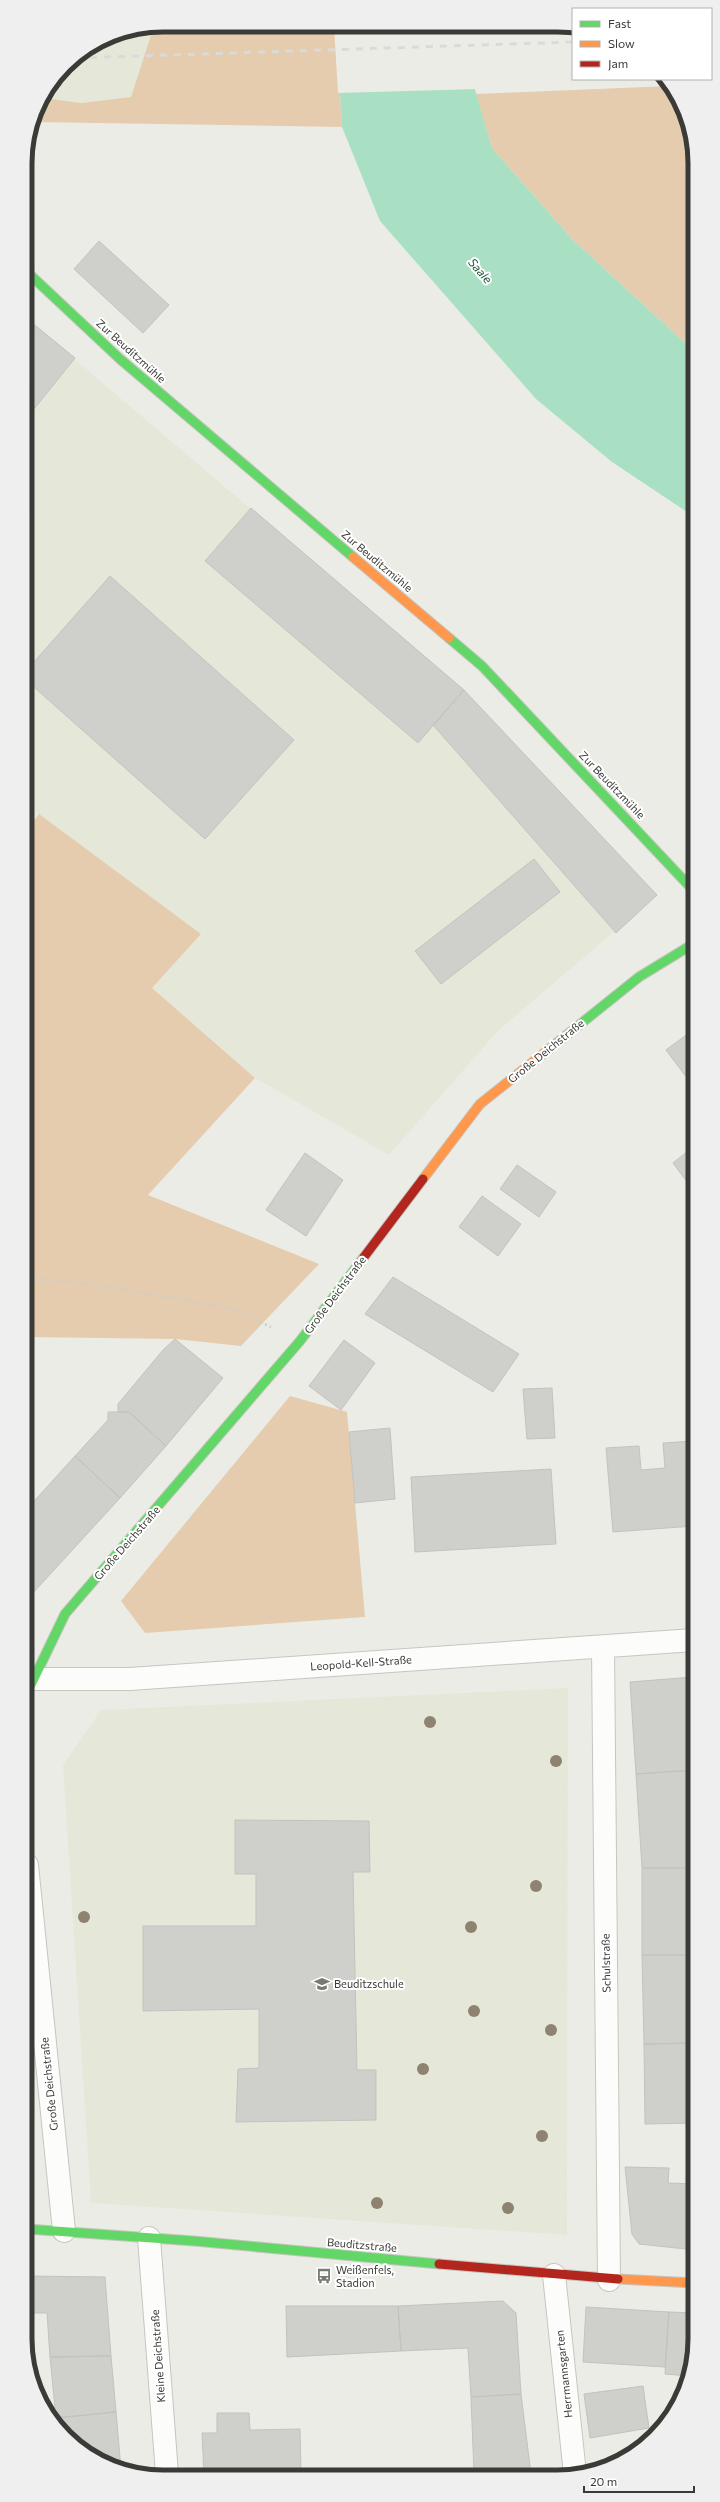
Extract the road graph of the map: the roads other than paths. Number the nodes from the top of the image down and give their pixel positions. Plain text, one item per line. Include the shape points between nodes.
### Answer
1 (32, 277) edge
2 (688, 885) edge
3 (688, 947) edge
4 (688, 1640) edge
5 (603, 1647) junction
6 (32, 1680) edge
7 (32, 1684) edge
8 (32, 1914) edge
9 (32, 2230) edge
10 (64, 2231) junction
11 (149, 2238) junction
12 (554, 2275) junction
13 (609, 2280) junction
14 (688, 2283) edge
15 (574, 2468) edge
16 (167, 2470) edge

1 - 2 street, Zur Beuditzmühle via 120,359 482,666
3 - 6 street, Große Deichstraße via 639,977 480,1104 300,1341 66,1614
4 - 5 street, Leopold-Kell-Straße
5 - 7 street, Leopold-Kell-Straße
5 - 13 street, Schulstraße
8 - 10 street, Große Deichstraße
9 - 10 street, Beuditzstraße
10 - 11 street, Beuditzstraße
11 - 12 street, Beuditzstraße
11 - 16 street, Kleine Deichstraße
12 - 13 street, Beuditzstraße
12 - 15 street, Herrmannsgarten
13 - 14 street, Beuditzstraße

